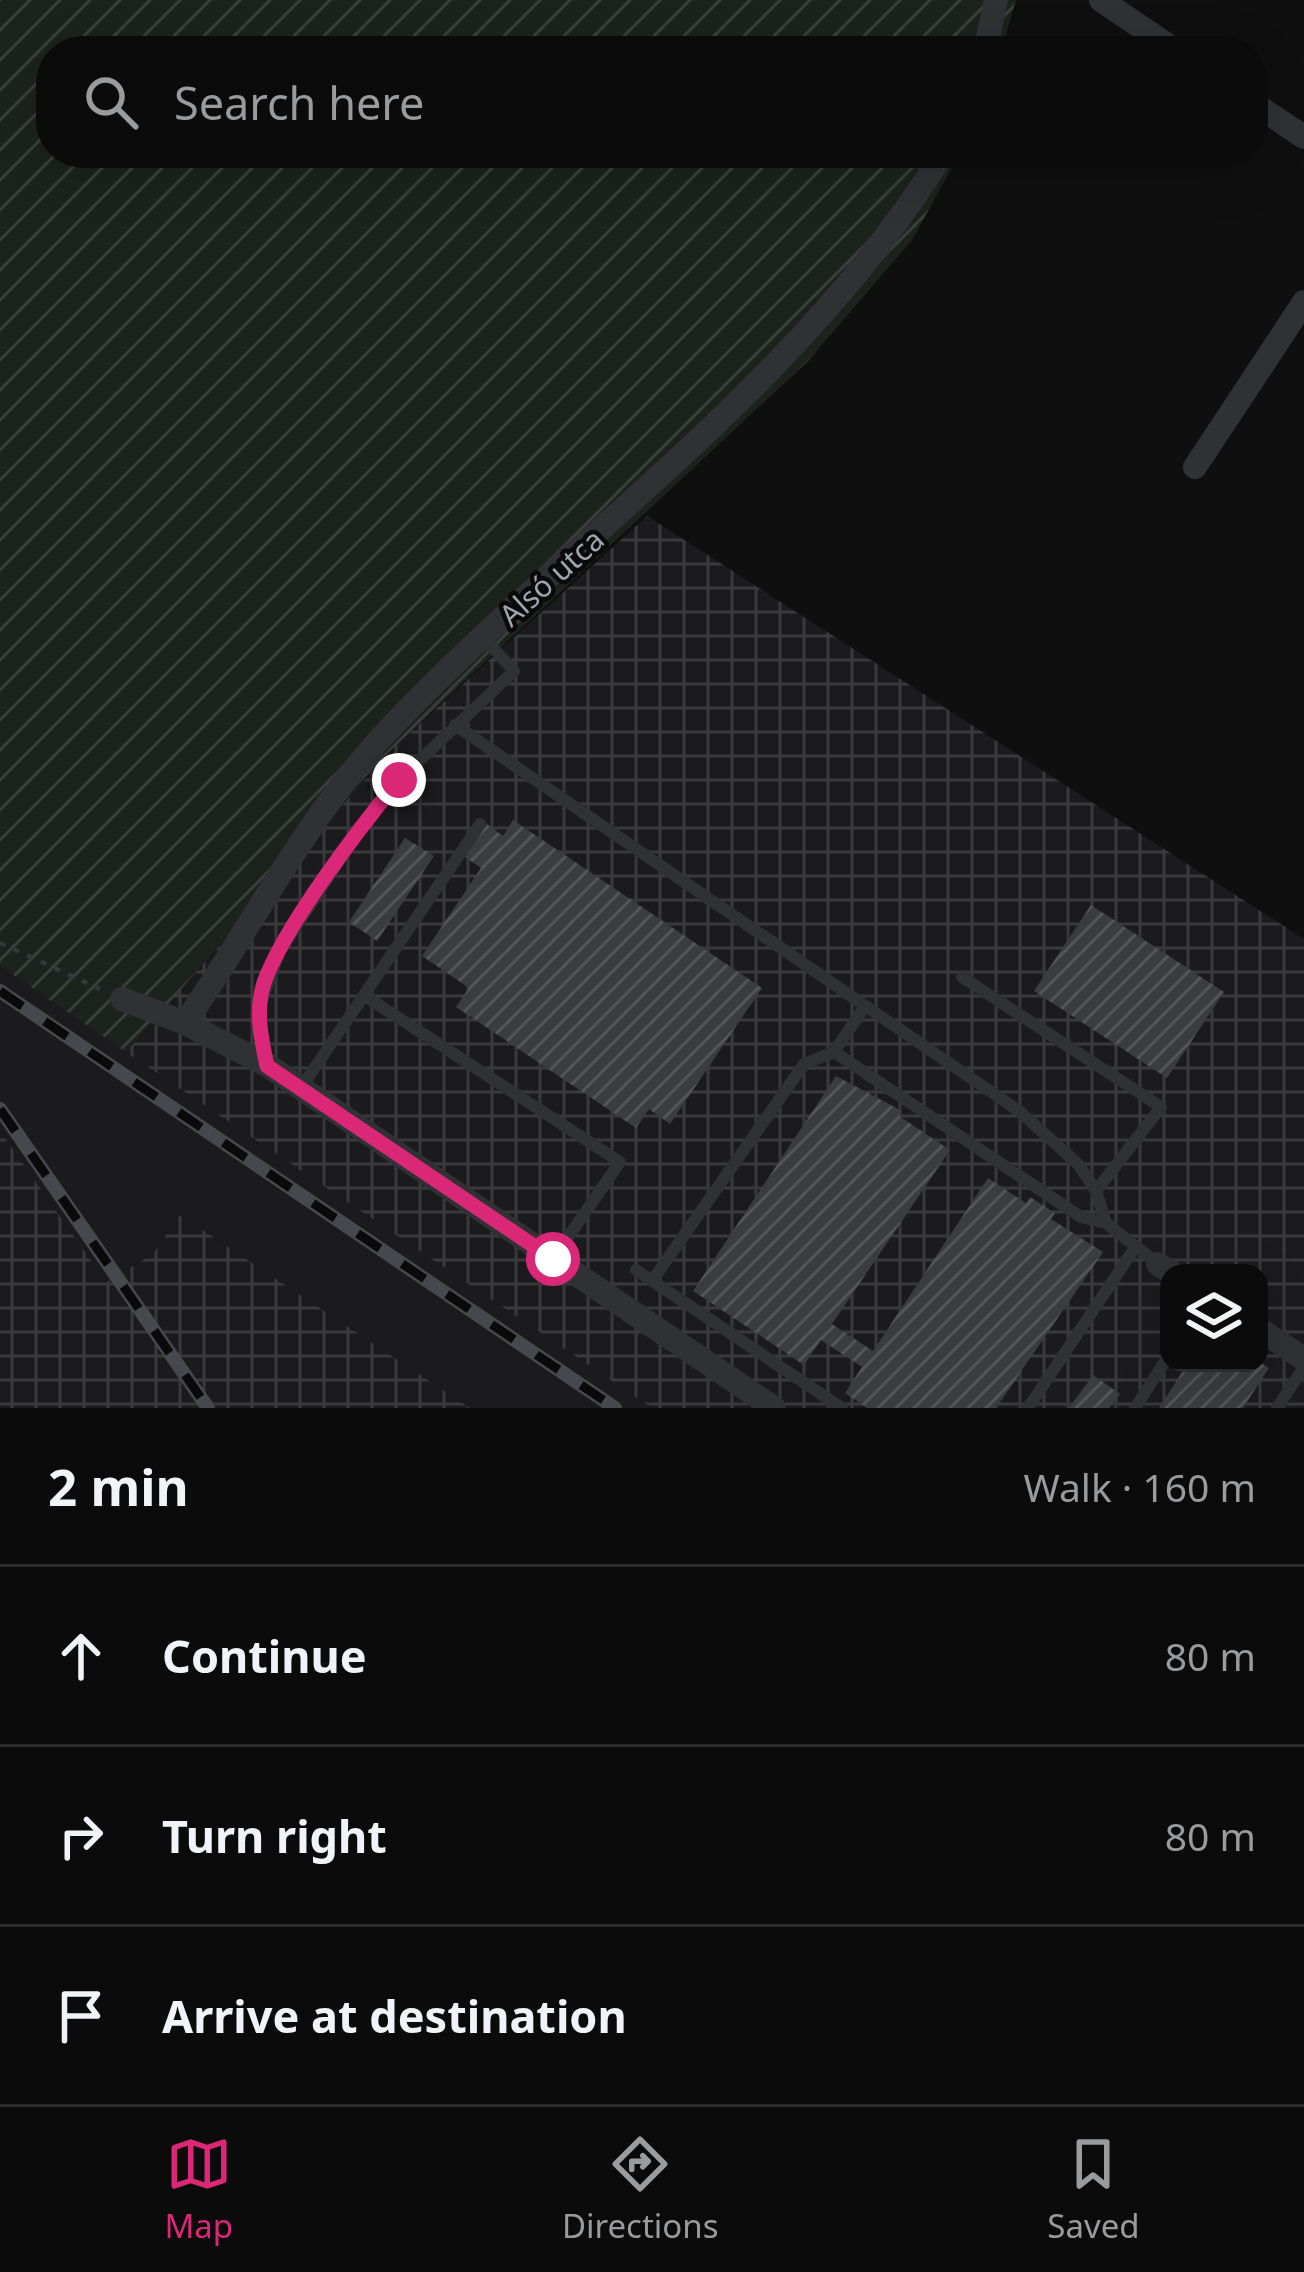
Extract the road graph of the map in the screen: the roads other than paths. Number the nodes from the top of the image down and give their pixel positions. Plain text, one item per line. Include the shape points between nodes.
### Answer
1 (996, 0) edge
2 (1101, 0) edge
3 (988, 36) edge
4 (1155, 36) edge
5 (1268, 113) edge
6 (1304, 137) edge
7 (933, 168) edge
8 (1304, 302) edge
9 (1195, 467) dead end
10 (484, 638) junction
11 (455, 724) junction
12 (480, 824) dead end
13 (962, 977) dead end
14 (365, 996) junction
15 (122, 999) road end
16 (863, 1009) junction
17 (185, 1023) junction
18 (835, 1052) junction
19 (267, 1066) junction
20 (301, 1089) junction
21 (1096, 1191) junction
22 (1106, 1223) junction
23 (1136, 1246) junction
24 (553, 1259) junction
25 (1160, 1264) edge
26 (636, 1270) dead end
27 (652, 1281) junction
28 (1268, 1336) edge
29 (1304, 1363) edge
30 (1160, 1369) edge
31 (773, 1408) edge
32 (842, 1408) edge
33 (1028, 1408) edge
34 (1135, 1408) edge
35 (1276, 1408) edge

1 - 3 street
2 - 4 street
5 - 6 street
7 - 10 street, Alsó utca via 847,292 776,367
8 - 9 street
10 - 11 lane via 514,671
10 - 17 street, Alsó utca via 353,770
11 - 16 lane
11 - 19 lane via 366,820 280,951 259,1008
12 - 14 lane
13 - 21 lane via 1161,1107
14 - 20 lane
14 - 24 lane via 620,1162
15 - 17 street
16 - 18 lane
16 - 21 lane via 1019,1112
17 - 19 street
18 - 22 lane via 1081,1217
18 - 27 lane via 804,1064
19 - 20 street
20 - 24 street
21 - 22 lane
22 - 23 lane
23 - 25 lane
23 - 33 lane
24 - 31 street
26 - 27 lane
27 - 32 lane
28 - 29 street
29 - 35 lane
30 - 34 lane

